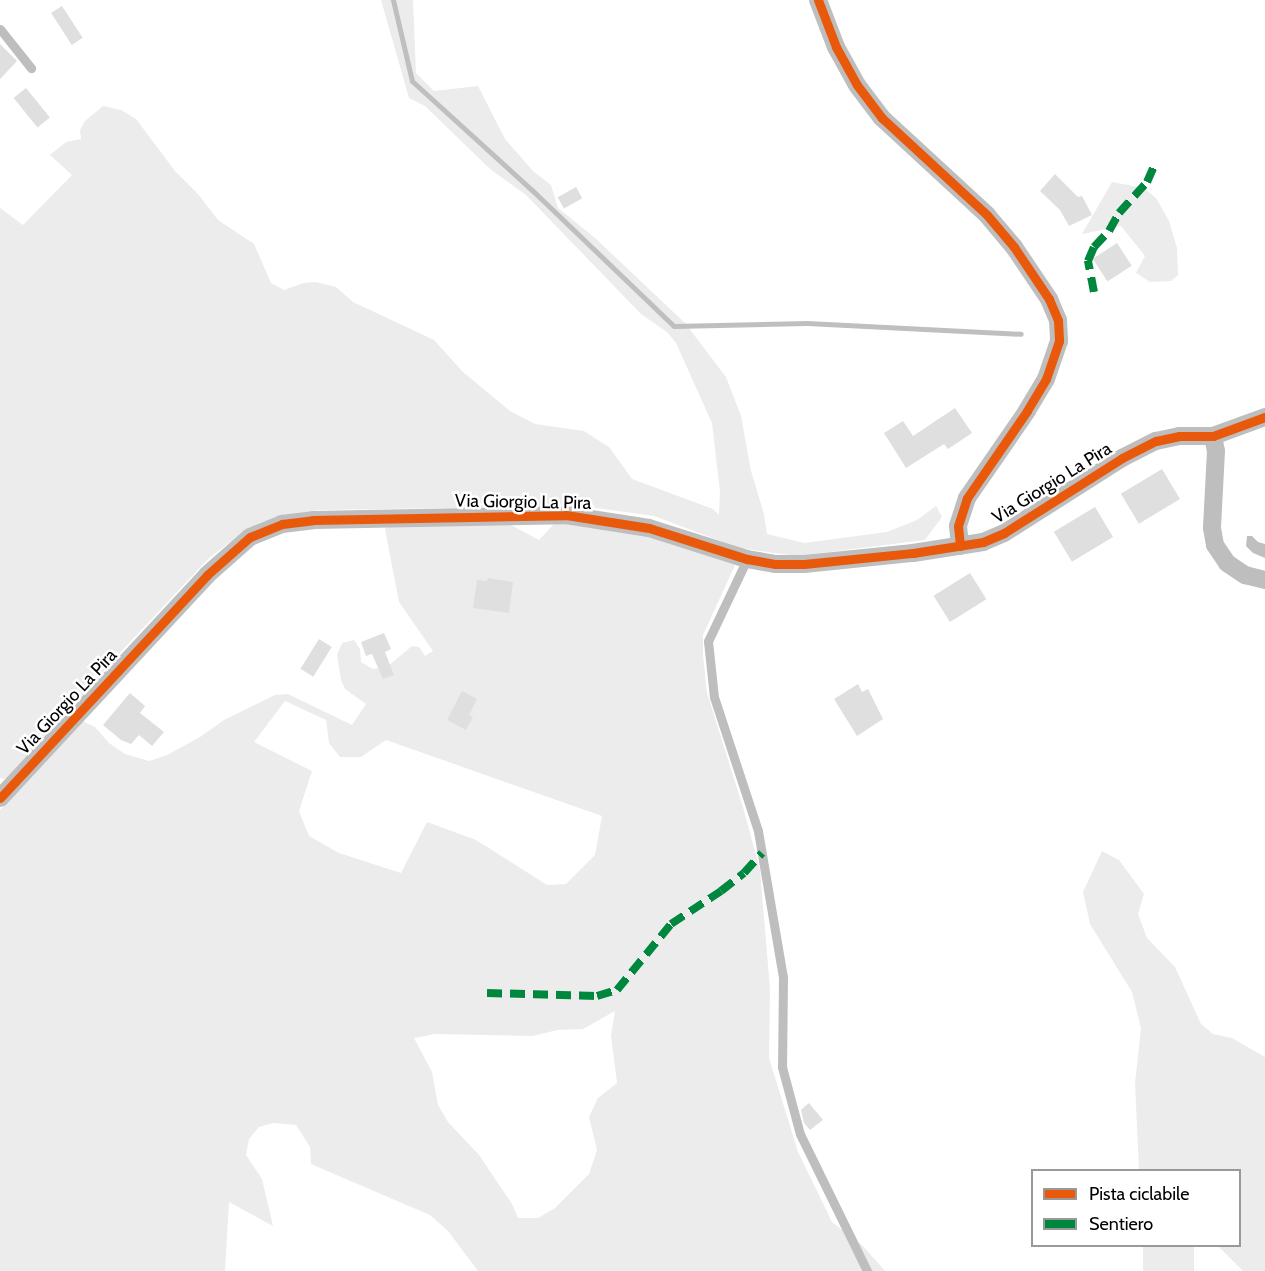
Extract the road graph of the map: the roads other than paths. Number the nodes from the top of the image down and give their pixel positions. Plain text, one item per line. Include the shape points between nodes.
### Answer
1 (818, 0) edge
2 (0, 29) edge
3 (31, 68) dead end
4 (1265, 417) edge
5 (1213, 436) junction
6 (960, 546) junction
7 (747, 559) junction
8 (1265, 580) edge
9 (0, 798) edge
10 (867, 1271) edge

1 - 6 street via 857,85 882,118 987,215 1049,299 1058,320 1059,341 1046,379 967,498 958,526
2 - 3 lane
4 - 5 street, Via Giorgio La Pira
5 - 6 street, Via Giorgio La Pira via 1156,441 1122,458 1004,533
5 - 8 street via 1215,545 1227,563 1245,575
6 - 7 street, Via Giorgio La Pira via 804,564
7 - 9 street, Via Giorgio La Pira via 649,528 566,515 313,520 282,524 250,537 207,575
7 - 10 lane via 708,641 714,697 758,831 783,977 782,1067 800,1134

